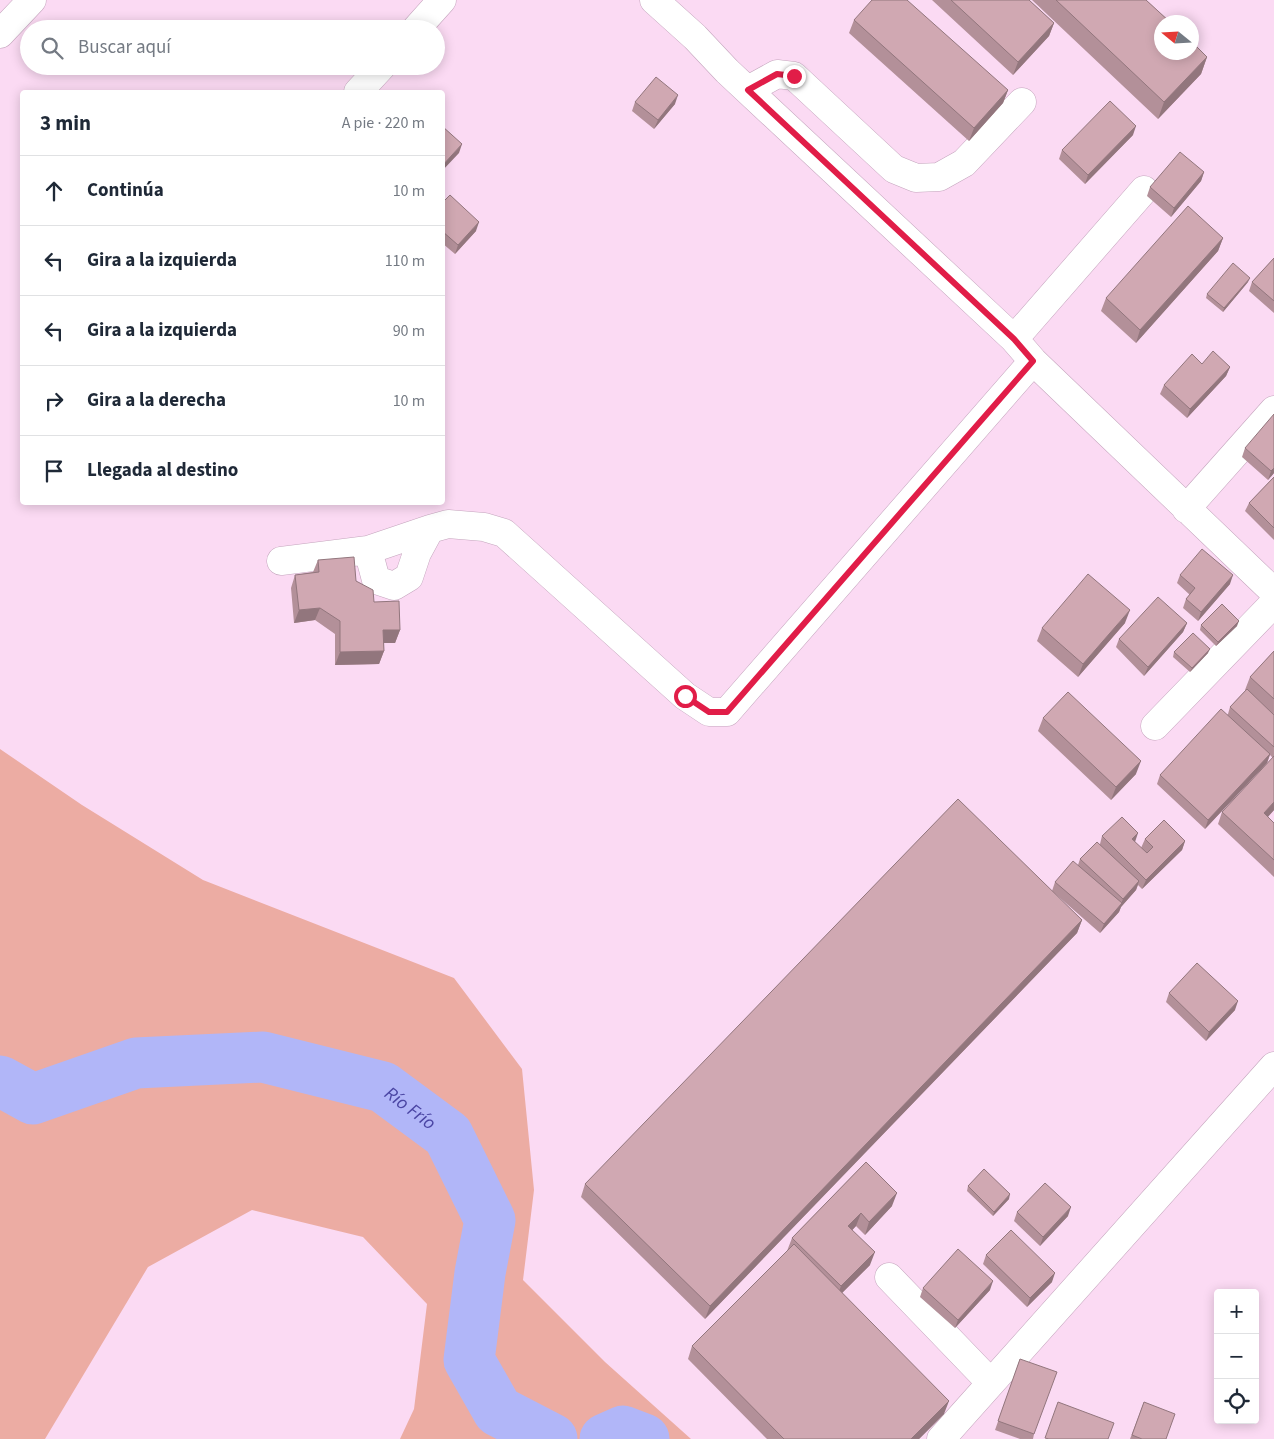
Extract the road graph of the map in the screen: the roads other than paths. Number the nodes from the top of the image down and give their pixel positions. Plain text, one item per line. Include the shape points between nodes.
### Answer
1 (32, 0) edge
2 (442, 0) edge
3 (654, 0) edge
4 (424, 20) edge
5 (0, 34) edge
6 (374, 75) edge
7 (360, 90) edge
8 (748, 90) junction
9 (1022, 102) dead end
10 (1144, 190) dead end
11 (1014, 339) junction
12 (1033, 361) junction
13 (1274, 410) edge
14 (1186, 509) junction
15 (430, 529) junction
16 (368, 550) junction
17 (281, 561) dead end
18 (1274, 592) edge
19 (1274, 603) edge
20 (1155, 726) dead end
21 (1274, 1066) edge
22 (889, 1277) dead end
23 (991, 1383) junction
24 (941, 1439) edge

1 - 5 street
2 - 4 street
3 - 8 street
6 - 7 street
8 - 9 street via 777,74 794,76 894,169 916,178 939,177 964,162
8 - 11 street
10 - 11 street
11 - 12 street
12 - 14 street
12 - 15 street via 727,712 709,712 685,696 504,533 484,527 448,524
13 - 14 street
14 - 18 street
15 - 16 street
15 - 16 street via 409,577 394,586 376,580
16 - 17 street
19 - 20 street
21 - 23 street
22 - 23 street
23 - 24 street

